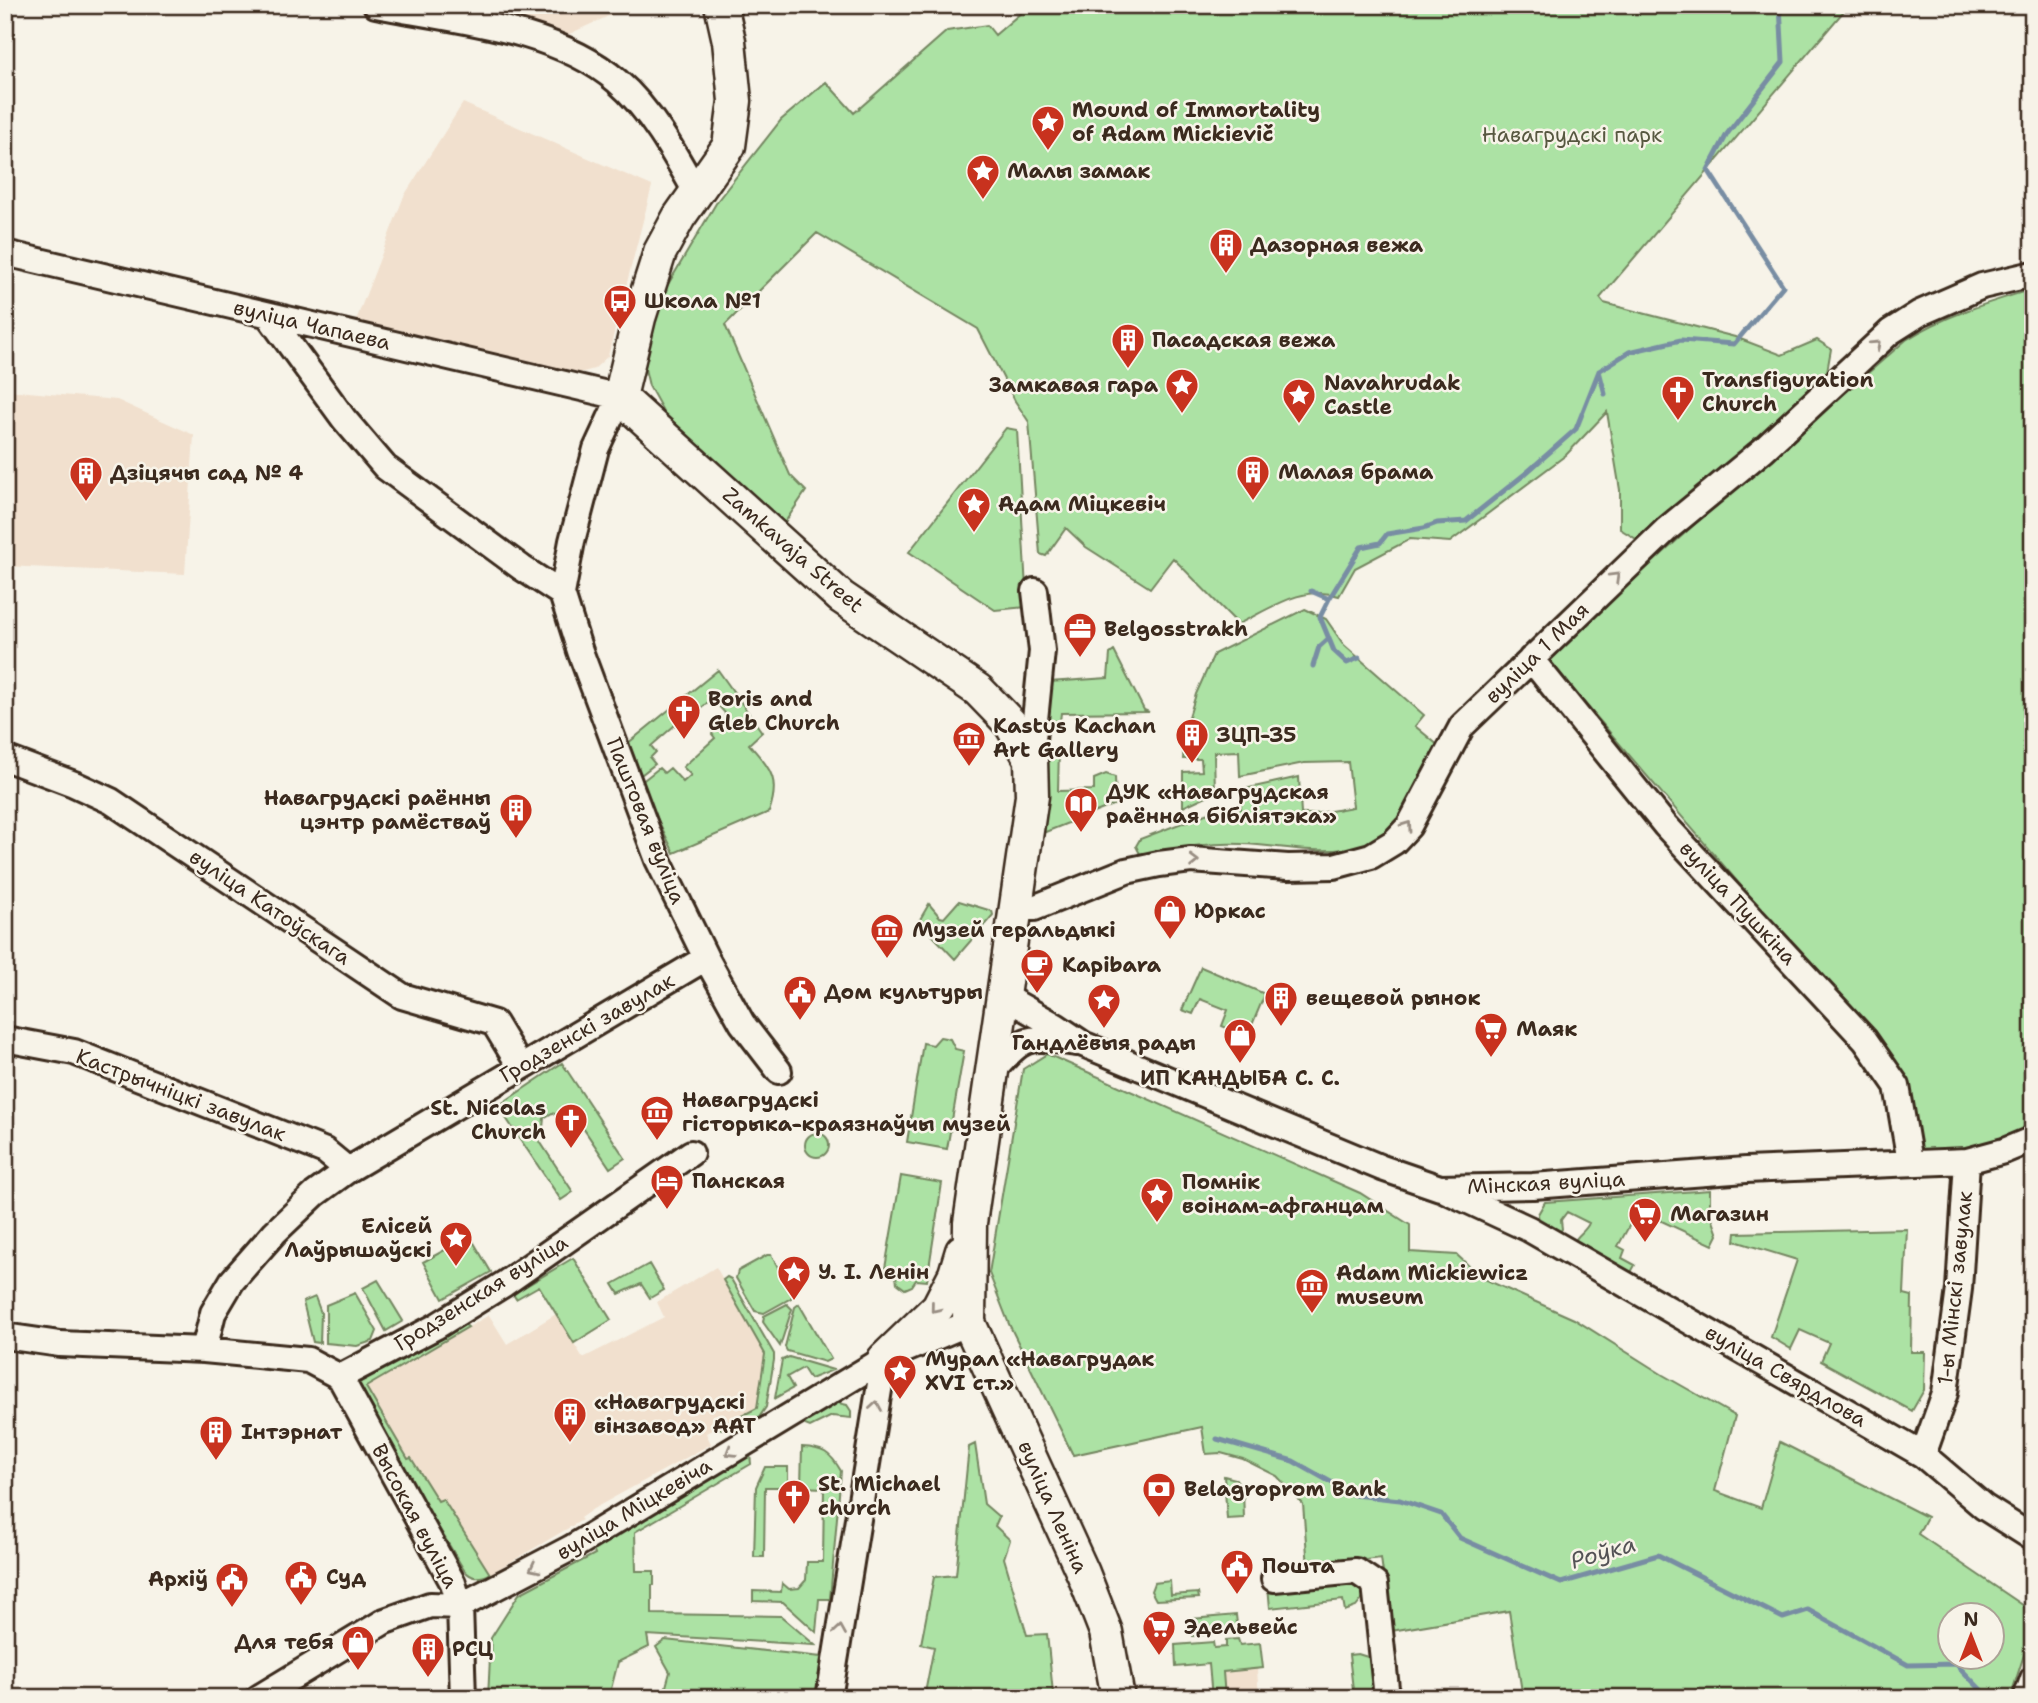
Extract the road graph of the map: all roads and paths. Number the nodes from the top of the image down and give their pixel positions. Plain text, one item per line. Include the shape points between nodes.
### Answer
1 (376, 5) edge
2 (721, 5) edge
3 (697, 194) junction
4 (5, 253) edge
5 (2033, 274) edge
6 (268, 315) junction
7 (620, 397) junction
8 (1035, 591) dead end
9 (562, 594) junction
10 (1531, 659) junction
11 (5, 758) edge
12 (1031, 759) junction
13 (1015, 908) junction
14 (706, 958) junction
15 (1003, 996) junction
16 (5, 1039) edge
17 (1083, 1044) junction
18 (520, 1066) junction
19 (779, 1071) dead end
20 (993, 1071) junction
21 (2033, 1139) edge
22 (691, 1153) dead end
23 (1967, 1161) junction
24 (1910, 1162) junction
25 (348, 1170) junction
26 (1533, 1186) junction
27 (1440, 1188) junction
28 (970, 1223) junction
29 (1529, 1229) junction
30 (968, 1323) junction
31 (5, 1336) edge
32 (204, 1350) junction
33 (884, 1359) junction
34 (340, 1377) junction
35 (1923, 1454) junction
36 (2033, 1538) edge
37 (1274, 1579) dead end
38 (460, 1606) junction
39 (2033, 1679) edge
40 (258, 1698) edge
41 (463, 1698) edge
42 (829, 1698) edge
43 (1118, 1698) edge
44 (1387, 1698) edge
45 (2026, 1698) edge

1 - 3 street via 510,31 588,61 618,82 657,128
2 - 3 main road via 735,101 729,146
3 - 7 main road via 660,252
4 - 6 street, вуліца Чапаева
10 -> 5 street, вуліца 1 Мая via 1667,529 1763,450 1890,332 1920,313 1982,286
6 - 7 street, вуліца Чапаева
6 - 9 street via 385,467
7 - 9 street, Паштовая вуліца via 596,449
7 - 12 main road, Zamkavaja Street via 841,597 978,690 1010,723
8 - 12 street via 1042,651
9 - 14 street, Паштовая вуліца via 658,860
13 -> 10 street, вуліца 1 Мая via 1034,908 1126,871 1158,864 1191,860 1314,867 1371,856 1409,826 1462,726
10 - 24 street, вуліца Пушкіна via 1665,825 1865,1041 1896,1086
11 - 18 street, вуліца Катоўскага via 111,801 402,996 494,1023
12 - 13 main road, Zamkavaja Street via 1032,796
13 - 15 main road, Zamkavaja Street
14 - 18 street, Гродзенскі завулак
14 - 19 street, Паштовая вуліца via 742,1023
15 - 17 street, Мінская вуліца
15 - 20 main road, вуліца Леніна
16 - 25 street, Кастрычніцкі завулак via 74,1052 325,1151
17 - 20 street, Мінская вуліца via 1022,1041
17 - 27 street, Мінская вуліца
18 - 25 street, Гродзенскі завулак
20 - 28 main road, вуліца Леніна
21 - 23 street, Мінская вуліца
22 - 34 street, Гродзенская вуліца via 504,1284
23 - 24 street, Мінская вуліца
23 - 35 street, 1-ы Мінскі завулак via 1959,1289 1945,1393
24 - 26 street, Мінская вуліца
25 - 32 street, Гродзенскі завулак via 275,1232 232,1281 212,1313
26 - 27 street, Мінская вуліца
26 - 29 street via 1521,1205
27 - 29 street, вуліца Свярдлова
28 - 30 main road, вуліца Леніна
28 -> 33 main road via 955,1273 938,1307
29 - 35 street, вуліца Свярдлова
30 - 33 street
30 - 43 main road, вуліца Леніна via 1083,1573 1106,1632
31 - 32 street via 60,1344
32 - 34 street via 308,1360
33 -> 38 street, вуліца Міцкевіча via 571,1548
42 -> 33 street
34 - 38 street, Высокая вуліца via 453,1583
35 - 36 street, вуліца Свярдлова via 1984,1507
37 - 44 street via 1356,1571 1375,1584
38 - 40 street, Высокая вуліца via 430,1605 386,1621
38 - 41 street
39 - 45 street

